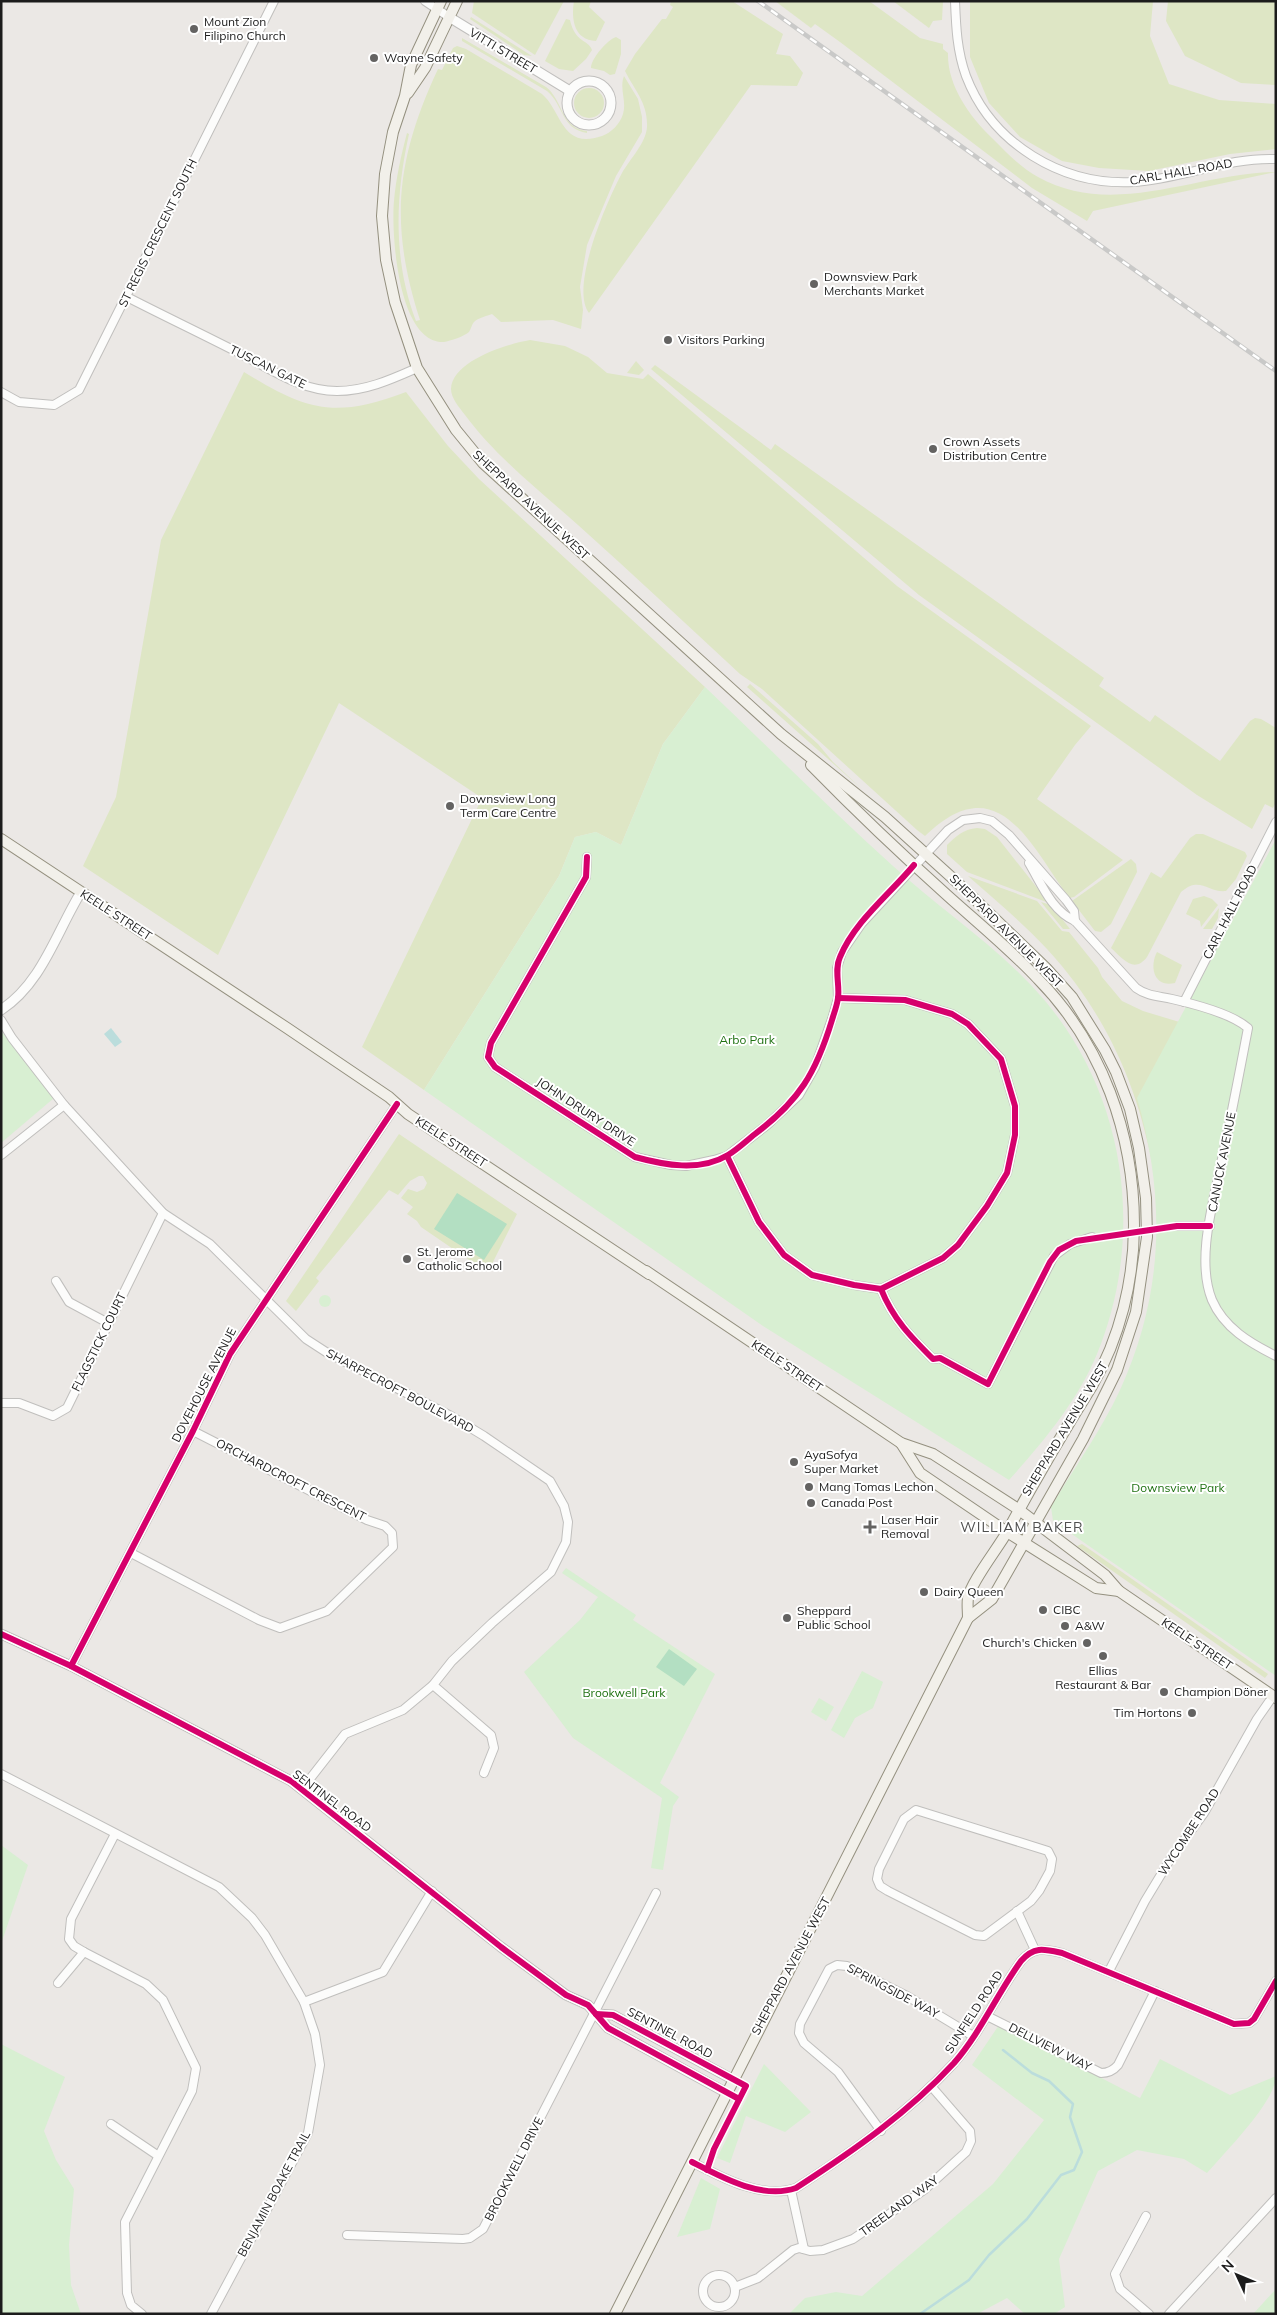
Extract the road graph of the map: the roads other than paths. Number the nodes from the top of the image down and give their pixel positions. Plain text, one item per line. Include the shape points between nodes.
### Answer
1 (274, 1) edge
2 (425, 1) edge
3 (457, 1) edge
4 (956, 1) edge
5 (439, 6) edge
6 (449, 18) junction
7 (570, 91) junction
8 (405, 96) junction
9 (1276, 159) edge
10 (127, 298) junction
11 (417, 368) junction
12 (1, 392) edge
13 (781, 734) junction
14 (1276, 822) edge
15 (1, 839) edge
16 (1020, 848) junction
17 (926, 853) junction
18 (587, 857) dead end
19 (914, 866) junction
20 (81, 892) junction
21 (1075, 921) junction
22 (838, 998) junction
23 (1184, 1002) junction
24 (1, 1010) edge
25 (1, 1020) edge
26 (1248, 1028) joint
27 (397, 1104) junction
28 (64, 1105) junction
29 (1, 1155) edge
30 (727, 1156) junction
31 (163, 1213) junction
32 (1176, 1226) dead end
33 (1210, 1226) junction
34 (1092, 1237) dead end
35 (56, 1282) dead end
36 (882, 1289) junction
37 (265, 1299) junction
38 (108, 1323) junction
39 (1276, 1356) edge
40 (1, 1403) edge
41 (193, 1431) junction
42 (901, 1443) junction
43 (1018, 1509) junction
44 (1034, 1523) junction
45 (1007, 1532) junction
46 (1023, 1542) junction
47 (131, 1553) junction
48 (1119, 1590) junction
49 (968, 1618) junction
50 (1, 1634) edge
51 (71, 1666) junction
52 (433, 1685) junction
53 (1274, 1697) edge
54 (484, 1773) dead end
55 (1, 1774) edge
56 (302, 1789) junction
57 (115, 1834) junction
58 (432, 1891) junction
59 (656, 1893) dead end
60 (1017, 1911) junction
61 (1034, 1950) junction
62 (84, 1952) junction
63 (1109, 1971) junction
64 (1276, 1981) edge
65 (58, 1983) dead end
66 (1156, 1990) junction
67 (304, 2002) junction
68 (596, 2014) junction
69 (987, 2016) junction
70 (973, 2036) junction
71 (732, 2079) junction
72 (931, 2086) junction
73 (725, 2092) junction
74 (111, 2124) dead end
75 (881, 2131) junction
76 (157, 2155) junction
77 (692, 2162) junction
78 (791, 2190) junction
79 (1276, 2198) edge
80 (1146, 2216) dead end
81 (347, 2235) dead end
82 (804, 2249) junction
83 (735, 2287) junction
84 (142, 2314) edge
85 (211, 2314) edge
86 (614, 2314) edge
87 (1149, 2314) edge
88 (1169, 2314) edge

1 - 10 street, ST REGIS CRESCENT SOUTH
2 - 5 street, VITTI STREET
3 - 6 main road, SHEPPARD AVENUE WEST
4 - 9 street, CARL HALL ROAD via 959,53 970,86 1003,132 1045,164 1062,172 1096,180 1136,182 1227,163
5 - 6 street, VITTI STREET
5 - 8 main road, SHEPPARD AVENUE WEST via 411,65
6 - 7 street, VITTI STREET
6 - 8 main road, SHEPPARD AVENUE WEST via 425,68
7 - 7 street via 567,106 573,120 595,125 607,116 611,101 598,83 583,82
8 - 11 main road, SHEPPARD AVENUE WEST via 393,132 382,216 386,260 395,302
10 - 11 street, TUSCAN GATE via 310,388 360,389
10 - 12 street, ST REGIS CRESCENT SOUTH via 79,390 54,405 19,402
11 - 13 main road, SHEPPARD AVENUE WEST via 456,430 483,463
13 - 17 main road, SHEPPARD AVENUE WEST
13 - 19 main road, SHEPPARD AVENUE WEST via 874,830
14 - 23 street, CARL HALL ROAD
15 - 20 main road, KEELE STREET
16 - 17 street, JOHN DRURY DRIVE via 1002,827 980,818 963,820 955,825
16 - 21 street, JOHN DRURY DRIVE via 1053,903 1063,915
16 - 21 street, JOHN DRURY DRIVE via 1074,910
17 - 19 street, JOHN DRURY DRIVE
17 - 44 main road, SHEPPARD AVENUE WEST via 1072,997 1116,1072 1140,1148 1147,1236 1136,1312 1117,1370 1101,1405
18 - 30 street, JOHN DRURY DRIVE via 586,877 491,1043 490,1062 635,1157 686,1166
19 - 22 street, JOHN DRURY DRIVE via 862,923 842,952 837,968
19 - 43 main road, SHEPPARD AVENUE WEST via 1039,979 1065,1009 1103,1075 1129,1155 1134,1197 1134,1241 1119,1323 1105,1364
20 - 24 street via 32,983
20 - 27 main road, KEELE STREET
21 - 23 street, JOHN DRURY DRIVE via 1136,988 1153,996
22 - 30 street, JOHN DRURY DRIVE via 815,1067 799,1095
22 - 36 street via 905,1000 960,1018 1001,1059 1015,1106 1015,1136 1010,1164 987,1206 951,1252
23 - 26 street, JOHN DRURY DRIVE via 1240,1021
25 - 28 street, SHARPECROFT BOULEVARD
26 - 33 street, CANUCK AVENUE
27 - 37 street, DOVEHOUSE AVENUE
27 - 42 main road, KEELE STREET
28 - 29 street
28 - 31 street, SHARPECROFT BOULEVARD
30 - 36 street via 765,1231 793,1262 812,1275
31 - 37 street, SHARPECROFT BOULEVARD via 210,1244
31 - 38 street, FLAGSTICK COURT
32 - 33 street
33 - 39 street, CANUCK AVENUE via 1206,1268 1213,1301 1233,1330 1247,1342
34 - 36 street via 1070,1244 1054,1256 988,1384 940,1358 934,1359 896,1320
35 - 38 street via 69,1302
37 - 41 street, DOVEHOUSE AVENUE via 230,1354
37 - 52 street, SHARPECROFT BOULEVARD via 317,1347 451,1416 531,1467 552,1483 563,1501 568,1534 551,1572 479,1635
38 - 40 street, FLAGSTICK COURT via 67,1408 60,1414 53,1416 18,1403
41 - 47 street, DOVEHOUSE AVENUE
41 - 47 street, ORCHARDCROFT CRESCENT via 367,1520 385,1526 392,1533 393,1547 327,1611 280,1628 258,1620
42 - 43 main road, KEELE STREET via 933,1454
42 - 45 main road, KEELE STREET via 920,1473
43 - 44 main road, KEELE STREET
43 - 45 main road, SHEPPARD AVENUE WEST
44 - 46 main road, SHEPPARD AVENUE WEST
44 - 48 main road, KEELE STREET via 1105,1575
45 - 46 main road, KEELE STREET
45 - 49 main road, SHEPPARD AVENUE WEST via 968,1595
46 - 48 main road, KEELE STREET via 1096,1588
46 - 49 main road, SHEPPARD AVENUE WEST via 992,1599
47 - 51 street, DOVEHOUSE AVENUE
48 - 53 main road, KEELE STREET
49 - 71 main road, SHEPPARD AVENUE WEST
50 - 51 street, SENTINEL ROAD
51 - 56 street, SENTINEL ROAD
52 - 54 street via 491,1735 494,1748
52 - 56 street, SHARPECROFT BOULEVARD via 403,1710 345,1734
53 - 63 street, WYCOMBE ROAD via 1257,1719 1204,1813 1145,1901
55 - 57 street, BENJAMIN BOAKE TRAIL
56 - 58 street, SENTINEL ROAD
57 - 62 street via 71,1919 69,1939
57 - 67 street, BENJAMIN BOAKE TRAIL via 219,1887 265,1935
58 - 67 street via 383,1972
58 - 68 street, SENTINEL ROAD via 506,1951 566,1995 588,2005
59 - 68 street, BROOKWELL DRIVE
60 - 60 street via 1035,1896 1050,1871 1052,1859 1048,1851 925,1811 916,1810 904,1819 879,1869 877,1879 880,1886 975,1936 992,1933
60 - 61 street
61 - 63 street via 1044,1948 1062,1952
61 - 69 street, SUNFIELD ROAD via 1021,1961
62 - 65 street
62 - 76 street via 141,1981 163,2000 196,2068 192,2091
63 - 66 street
64 - 66 street via 1254,2019 1242,2024 1222,2020
66 - 69 street, DELLVIEW WAY via 1118,2065 1104,2073
67 - 85 street, BENJAMIN BOAKE TRAIL via 315,2034 320,2064 308,2133
68 - 71 street, SENTINEL ROAD via 613,2015
68 - 73 street, SENTINEL ROAD via 608,2028
68 - 81 street, BROOKWELL DRIVE via 478,2234 463,2239
69 - 70 street, SUNFIELD ROAD
70 - 72 street, SUNFIELD ROAD
70 - 75 street, SPRINGSIDE WAY via 907,1996 847,1966 836,1965 829,1969 800,2024 800,2037 838,2072
71 - 73 main road, SHEPPARD AVENUE WEST
72 - 75 street, SUNFIELD ROAD
72 - 82 street, TREELAND WAY via 970,2131 971,2142 966,2152 924,2190 853,2239 823,2250
73 - 77 main road, SHEPPARD AVENUE WEST
74 - 76 street
75 - 78 street, SUNFIELD ROAD
76 - 84 street via 125,2222 124,2231 127,2293 131,2304
77 - 78 street via 718,2176 753,2188
77 - 86 main road, SHEPPARD AVENUE WEST
78 - 82 street
79 - 88 street
80 - 87 street via 1115,2274 1120,2289
82 - 83 street via 794,2250 758,2278
83 - 83 street via 721,2275 709,2278 702,2290 708,2302 718,2307 731,2303

